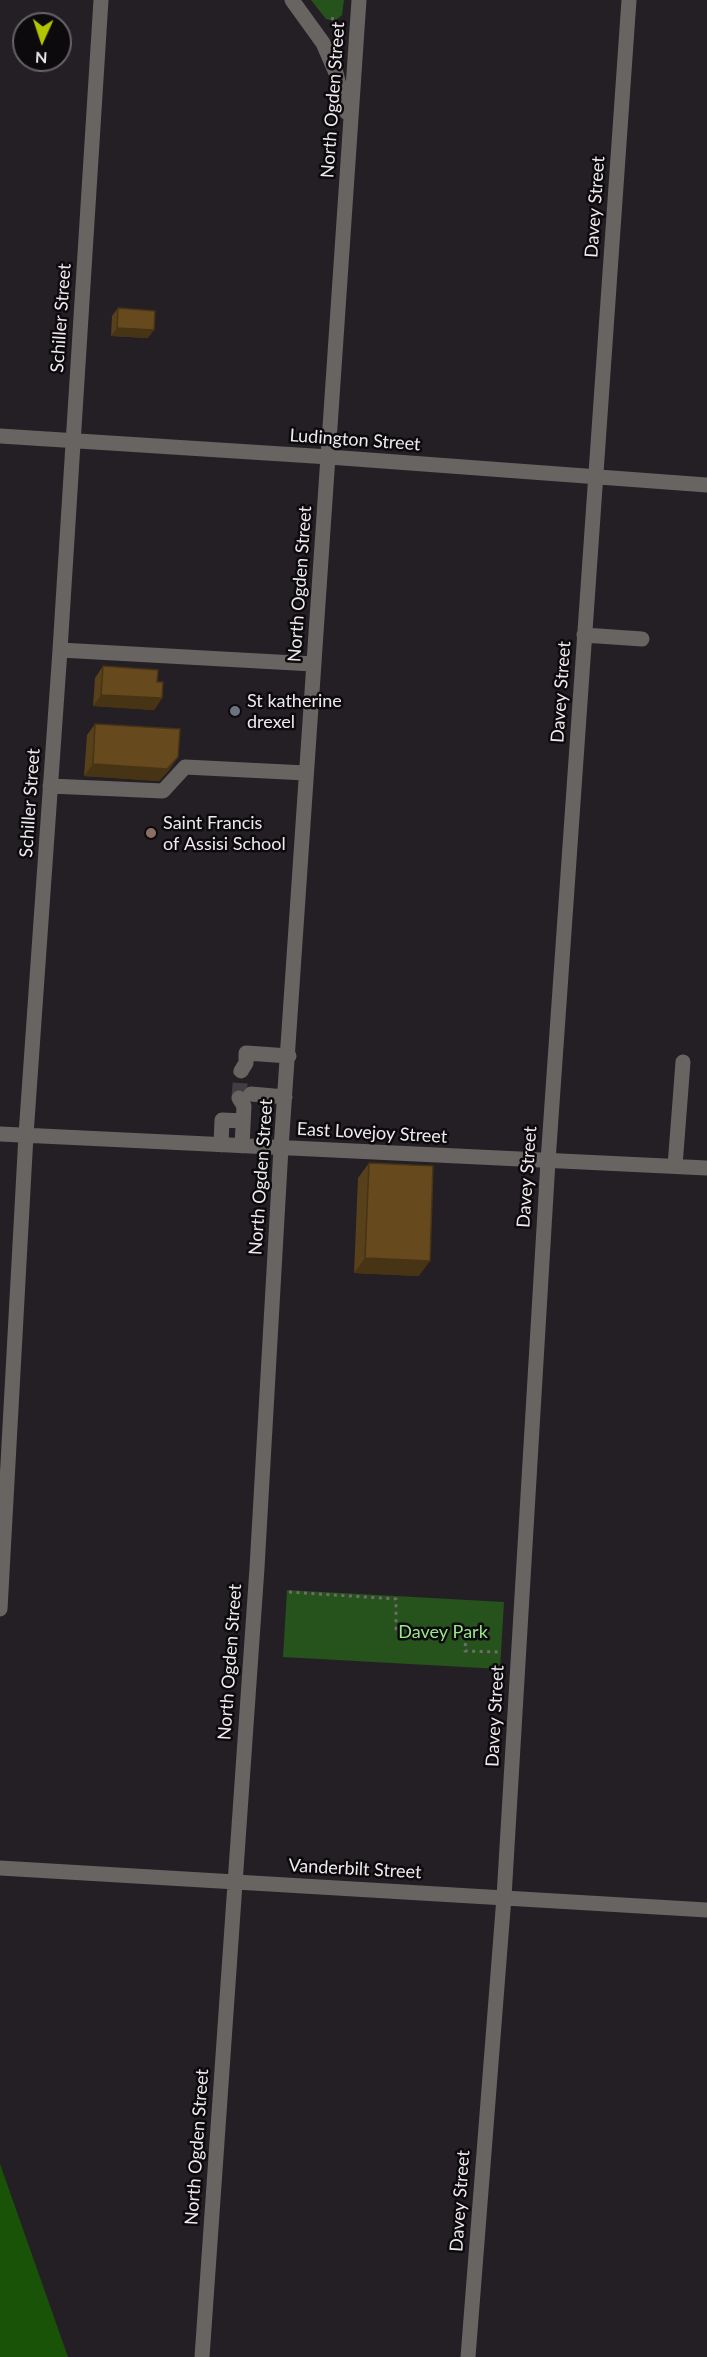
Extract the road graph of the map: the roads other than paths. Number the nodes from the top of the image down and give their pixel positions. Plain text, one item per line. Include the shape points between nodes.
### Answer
1 (101, 0) edge
2 (292, 0) edge
3 (359, 0) edge
4 (629, 0) edge
5 (350, 136) junction
6 (0, 436) edge
7 (72, 441) junction
8 (329, 457) junction
9 (595, 477) junction
10 (707, 485) edge
11 (584, 635) junction
12 (642, 639) dead end
13 (60, 650) junction
14 (313, 663) junction
15 (306, 774) junction
16 (50, 786) junction
17 (289, 1056) junction
18 (683, 1062) dead end
19 (246, 1068) tunnel mouth
20 (285, 1097) junction
21 (245, 1104) junction
22 (0, 1134) edge
23 (26, 1135) junction
24 (221, 1145) junction
25 (242, 1146) junction
26 (281, 1148) junction
27 (548, 1161) junction
28 (675, 1166) junction
29 (707, 1168) edge
30 (0, 1609) edge
31 (0, 1868) edge
32 (234, 1882) junction
33 (504, 1897) junction
34 (707, 1910) edge
35 (202, 2357) edge
36 (468, 2357) edge

1 - 7 street, Schiller Street
2 - 5 street via 322,43 336,73
3 - 5 street, North Ogden Street
4 - 9 street, Davey Street
5 - 8 street, North Ogden Street
6 - 7 street, Ludington Street
7 - 8 street, Ludington Street
7 - 13 street, Schiller Street
8 - 9 street, Ludington Street
8 - 14 street, North Ogden Street
9 - 10 street, Ludington Street
9 - 11 street, Davey Street
11 - 12 street
11 - 27 street, Davey Street
13 - 14 street
13 - 16 street, Schiller Street
14 - 15 street, North Ogden Street
15 - 16 street via 185,767 163,791
15 - 17 street, North Ogden Street
16 - 23 street, Schiller Street
17 - 19 street via 246,1053
17 - 20 street, North Ogden Street
18 - 28 street
20 - 21 street
20 - 26 street, North Ogden Street
21 - 24 street via 222,1120
21 - 25 street
22 - 23 street, East Lovejoy Street
23 - 24 street, East Lovejoy Street
23 - 30 street, Schiller Street
24 - 25 street, East Lovejoy Street
25 - 26 street, East Lovejoy Street
26 - 27 street, East Lovejoy Street
26 - 32 street, North Ogden Street
27 - 28 street, East Lovejoy Street
27 - 33 street, Davey Street
28 - 29 street, East Lovejoy Street
31 - 32 street, Vanderbilt Street
32 - 33 street, Vanderbilt Street
32 - 35 street, North Ogden Street
33 - 34 street, Vanderbilt Street
33 - 36 street, Davey Street

